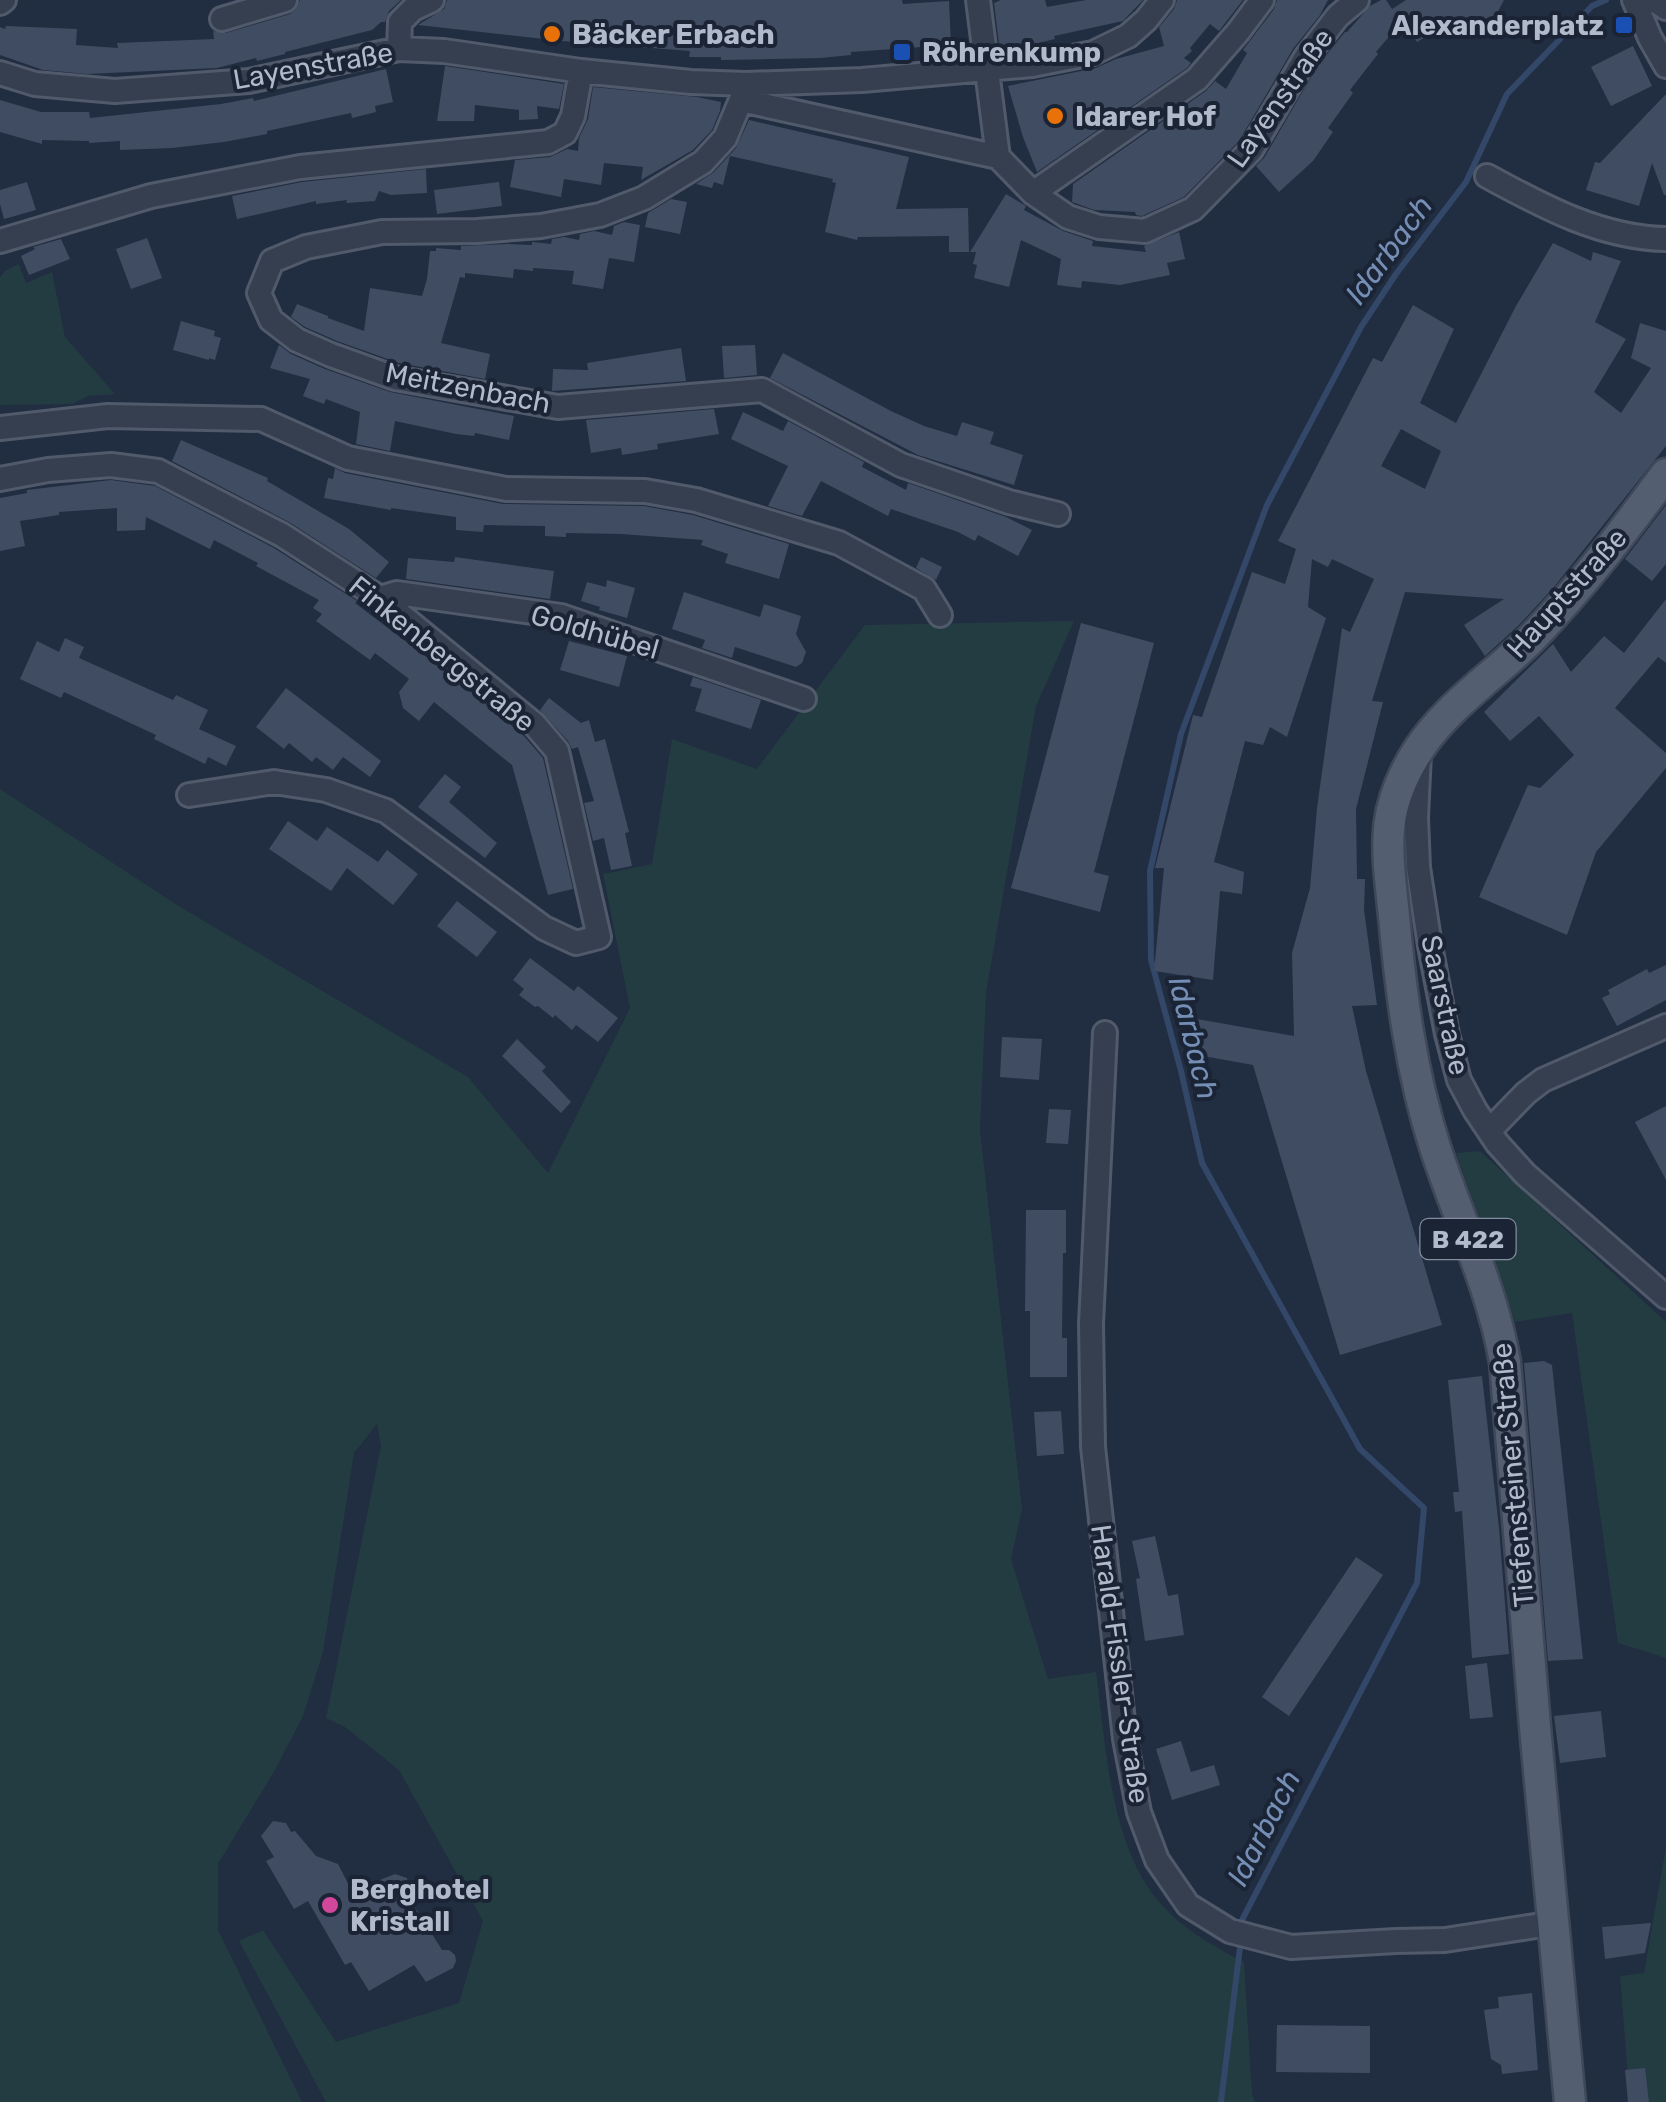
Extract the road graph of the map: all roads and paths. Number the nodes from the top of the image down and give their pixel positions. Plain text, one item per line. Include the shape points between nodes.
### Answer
1 (284, 0) edge
2 (432, 0) edge
3 (978, 0) edge
4 (1162, 0) edge
5 (1262, 0) edge
6 (1357, 0) edge
7 (1654, 0) edge
8 (1666, 8) edge
9 (1638, 10) edge
10 (222, 19) dead end
11 (399, 49) junction
12 (1666, 66) edge
13 (987, 69) junction
14 (581, 71) junction
15 (0, 73) edge
16 (744, 92) junction
17 (998, 157) junction
18 (1487, 176) dead end
19 (1033, 193) junction
20 (1666, 240) edge
21 (0, 241) edge
22 (0, 428) edge
23 (1666, 474) edge
24 (0, 479) edge
25 (1058, 514) dead end
26 (380, 598) junction
27 (940, 614) dead end
28 (804, 699) dead end
29 (1419, 749) junction
30 (190, 795) dead end
31 (1666, 1026) edge
32 (1105, 1032) dead end
33 (1489, 1131) junction
34 (1666, 1297) edge
35 (1554, 1924) junction
36 (1570, 2102) edge

1 - 10 street
2 - 11 street via 400,22
3 - 13 street
4 - 13 street, Layenstraße via 1114,45 1062,60
5 - 19 street via 1197,79
6 - 19 street, Layenstraße via 1306,57 1251,150 1194,208 1145,230 1099,227
7 - 8 street
9 - 12 street
11 - 14 street, Layenstraße
11 - 15 street, Layenstraße via 250,80 115,91 35,84
13 - 16 street, Layenstraße
13 - 17 street
14 - 16 street, Layenstraße
14 - 21 street via 574,116 565,133 548,142 300,167 151,196
16 - 17 street, Layenstraße
16 - 25 street, Meitzenbach via 725,138 703,162 644,198 541,226 382,232 306,247 272,261 259,292 272,320 297,340 391,377 558,407 762,390 901,465
17 - 19 street, Layenstraße
18 - 20 street via 1594,227
22 - 27 street via 108,416 261,419 348,458 506,489 646,491 696,500 838,542 924,588
23 - 29 main road, Hauptstraße / B 422 via 1564,606
24 - 26 street, Finkenbergstraße via 111,465 158,471 282,535
26 - 28 street, Goldhübel via 397,592 561,616
26 - 30 street, Finkenbergstraße via 534,724 557,751 599,937 576,943 544,928 386,811 326,790 274,782
29 - 33 street, Saarstraße via 1417,844 1430,946 1459,1080
29 - 35 main road, Tiefensteiner Straße / B 422 via 1388,824 1397,961 1419,1091 1505,1362
31 - 33 street via 1544,1080
32 - 35 street, Harald-Fissler-Straße via 1091,1324 1093,1430 1124,1739 1157,1860 1188,1905 1230,1931 1291,1948 1445,1940
33 - 34 street, Saarstraße via 1525,1174
35 - 36 main road, Tiefensteiner Straße / B 422

